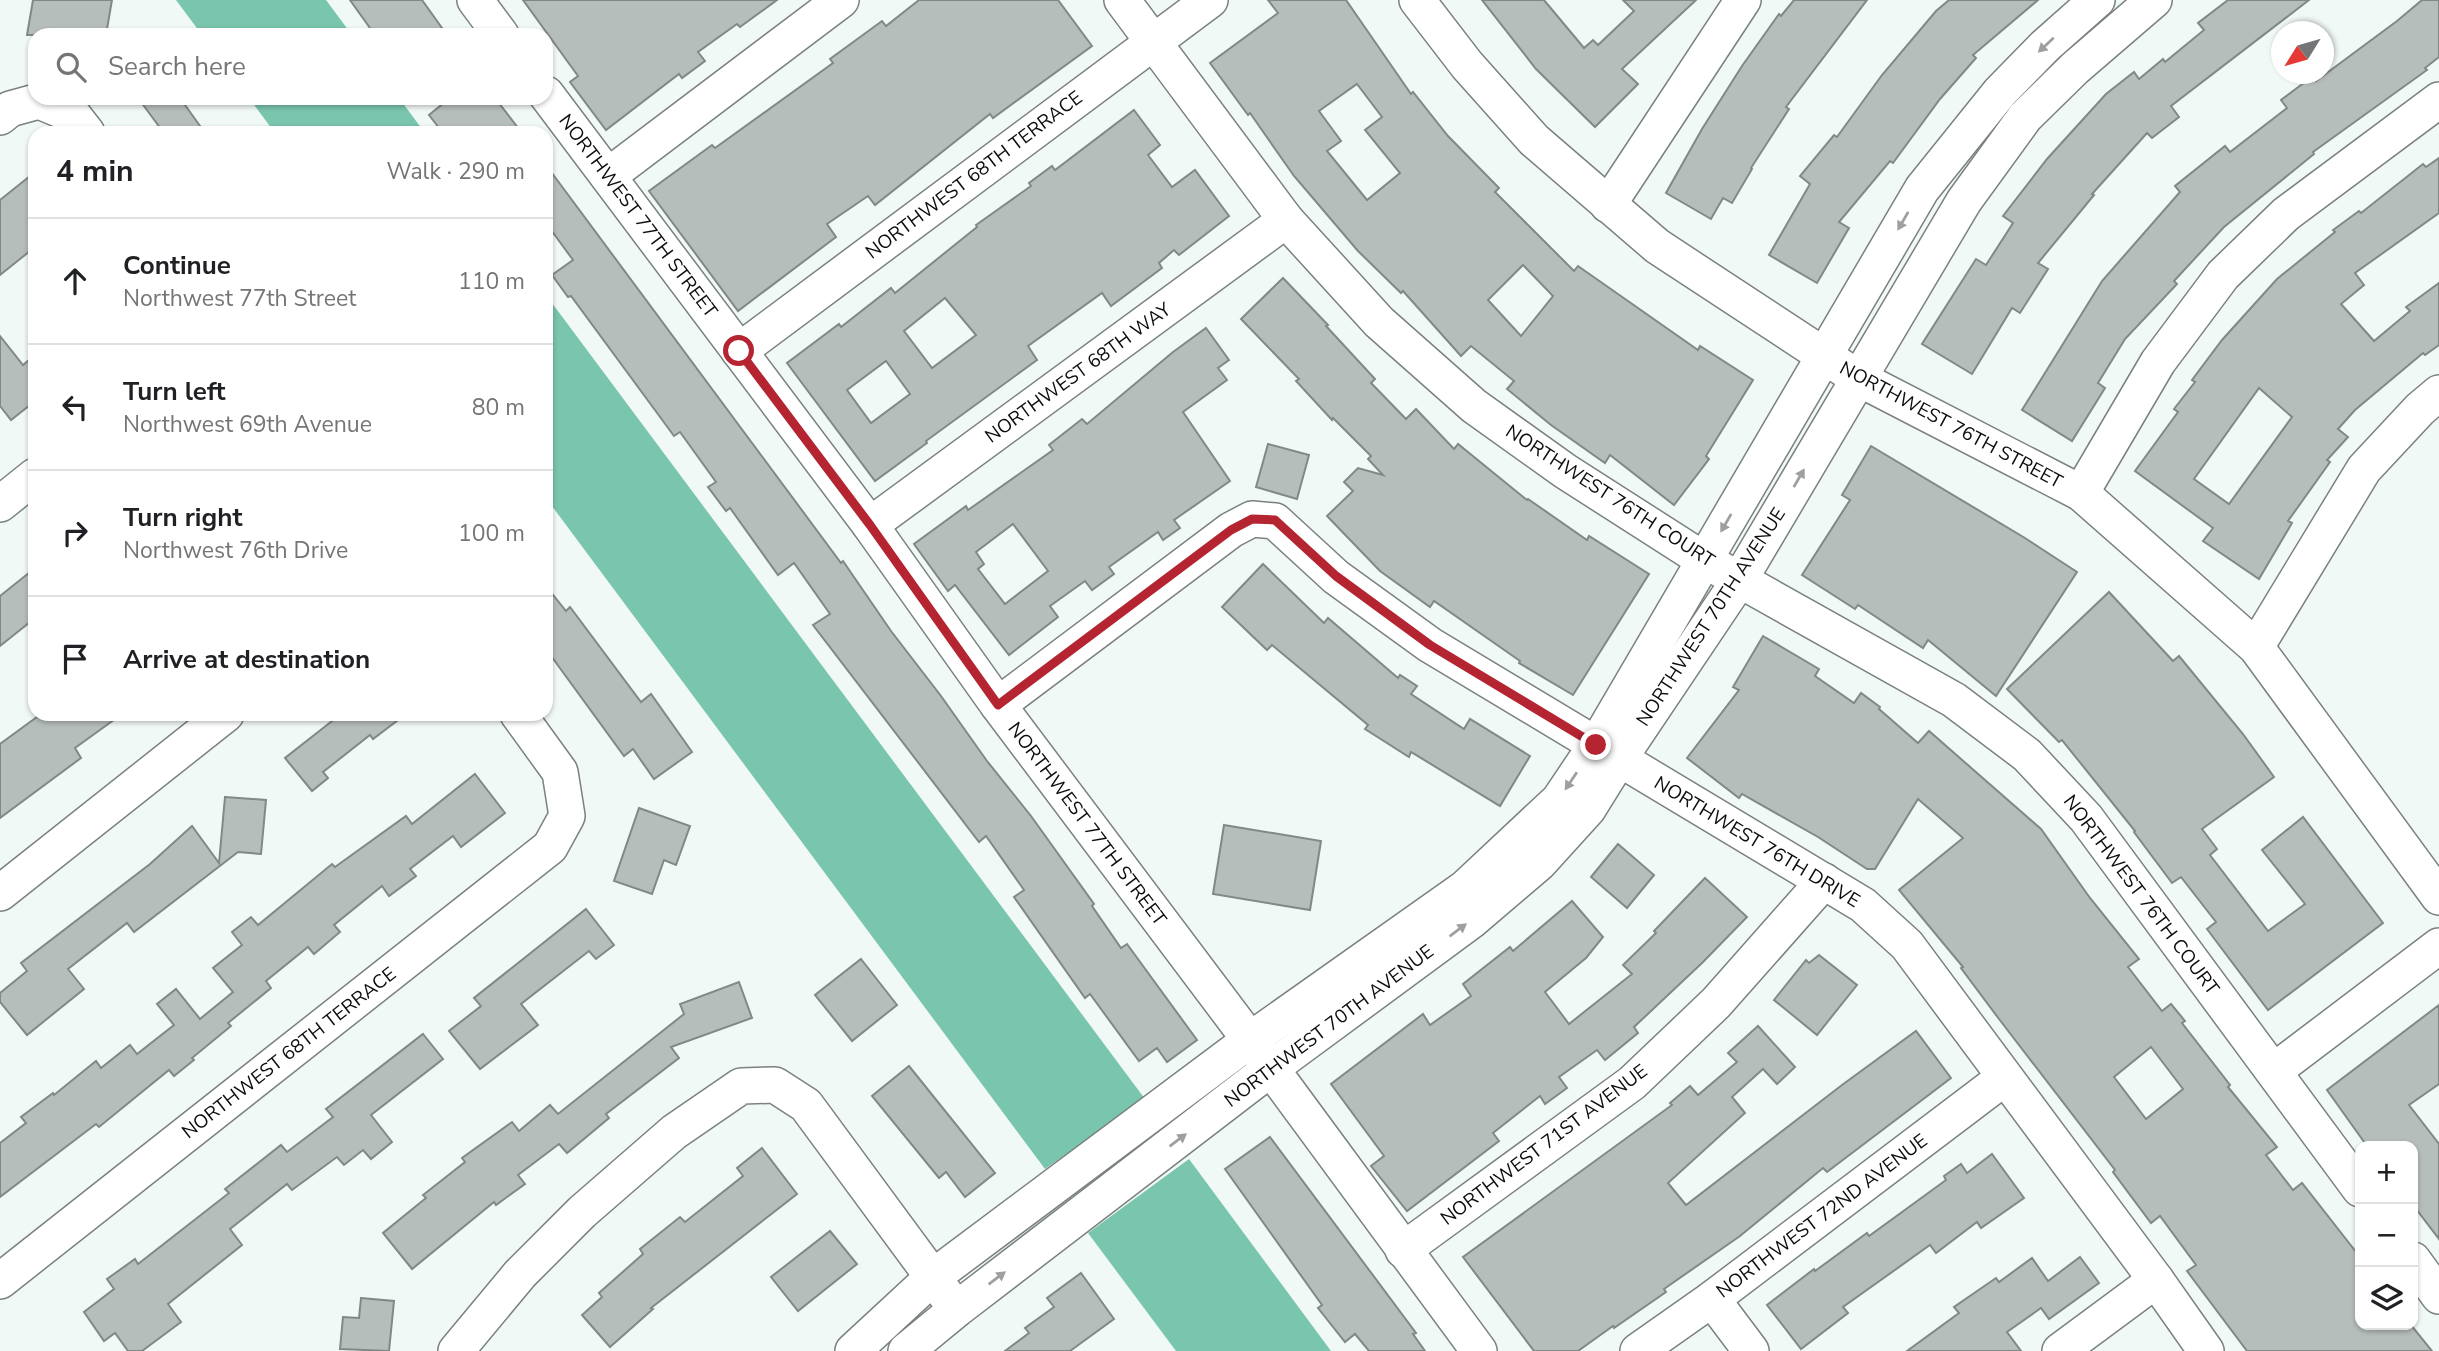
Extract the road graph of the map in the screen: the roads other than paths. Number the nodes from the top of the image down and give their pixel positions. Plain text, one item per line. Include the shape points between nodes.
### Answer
1 (475, 0) edge
2 (841, 0) edge
3 (1122, 0) edge
4 (1210, 0) edge
5 (1417, 0) edge
6 (1743, 0) edge
7 (2097, 0) edge
8 (2154, 0) edge
9 (496, 28) edge
10 (1153, 41) junction
11 (2439, 100) edge
12 (553, 103) edge
13 (28, 104) edge
14 (49, 105) edge
15 (0, 117) edge
16 (82, 126) edge
17 (608, 176) junction
18 (1608, 205) junction
19 (1286, 220) junction
20 (739, 351) junction
21 (1824, 357) junction
22 (1858, 378) junction
23 (2439, 393) edge
24 (28, 482) edge
25 (2081, 493) junction
26 (0, 504) edge
27 (870, 525) junction
28 (1704, 560) junction
29 (1740, 579) junction
30 (2256, 647) junction
31 (998, 705) junction
32 (217, 721) edge
33 (523, 721) edge
34 (1607, 752) junction
35 (1824, 881) junction
36 (0, 893) edge
37 (2439, 897) edge
38 (2439, 946) edge
39 (1250, 1040) junction
40 (1270, 1069) junction
41 (2274, 1071) junction
42 (2004, 1078) junction
43 (2355, 1182) edge
44 (1403, 1250) junction
45 (2418, 1267) edge
46 (933, 1277) junction
47 (2156, 1280) junction
48 (0, 1281) edge
49 (2439, 1296) edge
50 (1712, 1298) junction
51 (957, 1309) junction
52 (456, 1351) edge
53 (853, 1351) edge
54 (906, 1351) edge
55 (1479, 1351) edge
56 (1637, 1351) edge
57 (1751, 1351) edge
58 (2060, 1351) edge
59 (2206, 1351) edge

1 - 9 street
2 - 17 street
3 - 10 street, NORTHWEST 76TH COURT
4 - 10 street, NORTHWEST 68TH TERRACE
5 - 18 street, NORTHWEST 76TH STREET via 1467,65 1535,140
6 - 18 street
7 -> 21 street, NORTHWEST 70TH AVENUE via 2000,92 1922,189
8 - 22 street, NORTHWEST 70TH AVENUE via 2025,117 1964,201
10 - 19 street, NORTHWEST 76TH COURT
10 - 20 street, NORTHWEST 68TH TERRACE
11 - 25 street via 2286,214 2223,275 2158,362
12 - 17 street, NORTHWEST 77TH STREET
13 - 15 street
14 - 16 street via 73,115
17 - 20 street, NORTHWEST 77TH STREET
18 - 21 street, NORTHWEST 76TH STREET via 1657,246
19 - 27 street, NORTHWEST 68TH WAY
19 - 28 street, NORTHWEST 76TH COURT via 1378,322 1474,406
20 - 27 street, NORTHWEST 77TH STREET
21 - 22 street, NORTHWEST 76TH STREET
21 -> 28 street, NORTHWEST 70TH AVENUE
22 - 25 street, NORTHWEST 76TH STREET
29 -> 22 street, NORTHWEST 70TH AVENUE
23 - 30 street via 2364,469
24 - 26 street
25 - 30 street, NORTHWEST 76TH STREET
27 - 31 street, NORTHWEST 77TH STREET
28 - 29 street, NORTHWEST 76TH COURT
28 - 34 street, NORTHWEST 70TH AVENUE
29 - 34 street, NORTHWEST 70TH AVENUE
29 - 41 street, NORTHWEST 76TH COURT via 1954,700 2027,755 2086,818
30 - 37 street, NORTHWEST 76TH STREET
31 - 34 street, NORTHWEST 76TH DRIVE via 1231,530 1252,519 1275,520 1336,576 1430,645
31 - 39 street, NORTHWEST 77TH STREET
32 - 36 street
33 - 48 street, NORTHWEST 68TH TERRACE via 560,772 567,816 550,847
34 - 35 street, NORTHWEST 76TH DRIVE
34 -> 39 street, NORTHWEST 70TH AVENUE via 1465,888
40 -> 34 street, NORTHWEST 70TH AVENUE via 1471,920 1539,863 1588,808
35 - 42 street, NORTHWEST 76TH DRIVE via 1863,905 1907,945
35 - 44 street, NORTHWEST 71ST AVENUE via 1716,1003 1632,1083
38 - 41 street
39 - 40 street, NORTHWEST 77TH STREET
39 - 46 street, NORTHWEST 70TH AVENUE
40 - 44 street, NORTHWEST 77TH STREET
51 -> 40 street, NORTHWEST 70TH AVENUE
41 - 43 street, NORTHWEST 76TH COURT
42 - 47 street, NORTHWEST 76TH DRIVE
42 - 50 street, NORTHWEST 72ND AVENUE
44 - 55 street, NORTHWEST 77TH STREET
45 - 49 street
46 - 51 street
46 - 52 street via 806,1105 775,1085 741,1086 674,1132 582,1212 520,1274
46 - 53 street, NORTHWEST 70TH AVENUE
47 - 58 street
47 - 59 street, NORTHWEST 76TH DRIVE
50 - 56 street, NORTHWEST 72ND AVENUE
50 - 57 street
51 - 54 street, NORTHWEST 70TH AVENUE

